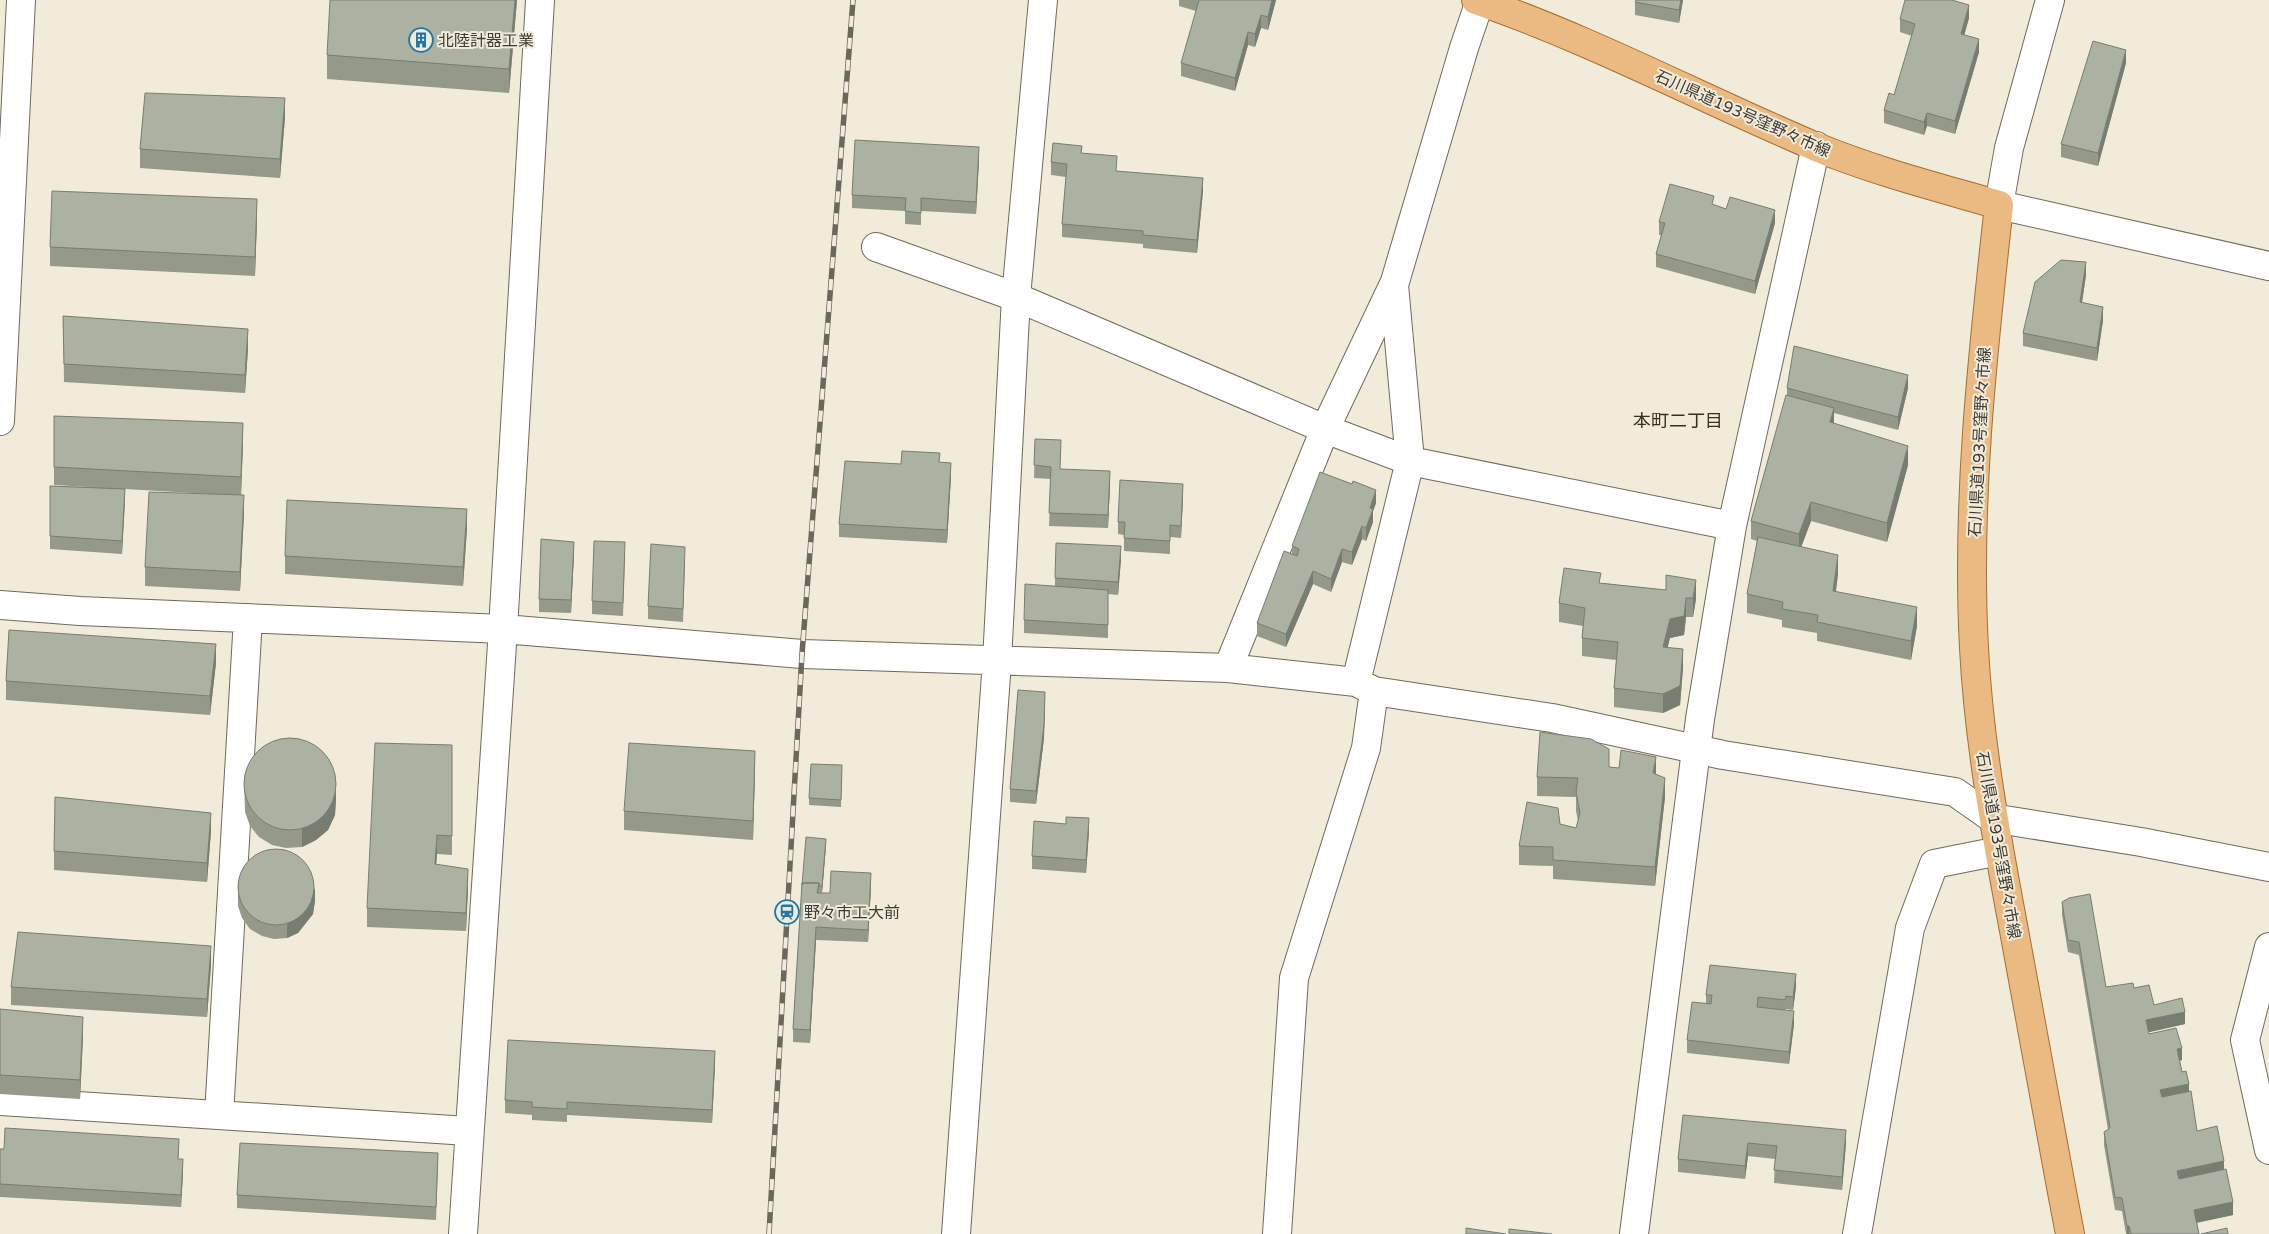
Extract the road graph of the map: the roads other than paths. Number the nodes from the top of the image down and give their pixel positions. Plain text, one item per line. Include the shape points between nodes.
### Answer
1 (21, 0) edge
2 (540, 0) edge
3 (1043, 0) edge
4 (2050, 0) edge
5 (1478, 1) edge
6 (1816, 146) junction
7 (1999, 205) junction
8 (876, 247) dead end
9 (2269, 266) edge
10 (1394, 285) junction
11 (1016, 297) junction
12 (0, 421) edge
13 (1326, 429) junction
14 (1410, 461) junction
15 (1732, 526) junction
16 (0, 605) edge
17 (248, 618) junction
18 (503, 629) junction
19 (997, 661) junction
20 (1228, 668) junction
21 (1365, 687) junction
22 (1697, 748) junction
23 (1992, 818) junction
24 (1999, 851) junction
25 (2269, 866) edge
26 (2269, 947) edge
27 (0, 1101) edge
28 (219, 1115) junction
29 (468, 1131) junction
30 (2269, 1150) edge
31 (463, 1234) edge
32 (956, 1234) edge
33 (1277, 1234) edge
34 (1634, 1234) edge
35 (1857, 1234) edge
36 (2070, 1234) edge

1 - 12 street
2 - 18 street
3 - 11 street
4 - 7 street via 2009,148
5 - 6 main road, 石川県道193号窪野々市線 via 1630,63
5 - 10 street
6 - 7 main road, 石川県道193号窪野々市線 via 1908,179
6 - 15 street
7 - 9 street
7 - 23 main road, 石川県道193号窪野々市線 via 1976,448 1972,596 1980,725
8 - 11 street
10 - 13 street
10 - 14 street
11 - 13 street
11 - 19 street
13 - 14 street
13 - 20 street
14 - 15 street
14 - 21 street
15 - 22 street
16 - 17 street
17 - 18 street
17 - 28 street
18 - 19 street via 802,654
18 - 29 street
19 - 20 street
19 - 32 street
20 - 21 street
21 - 22 street via 1552,718
21 - 33 street via 1366,748 1294,978
22 - 23 street via 1723,755 1955,792
22 - 34 street
23 - 24 main road, 石川県道193号窪野々市線
23 - 25 street
24 - 35 street via 1934,864 1910,928
24 - 36 main road, 石川県道193号窪野々市線
26 - 30 street via 2245,1040
27 - 28 street
28 - 29 street
29 - 31 street

